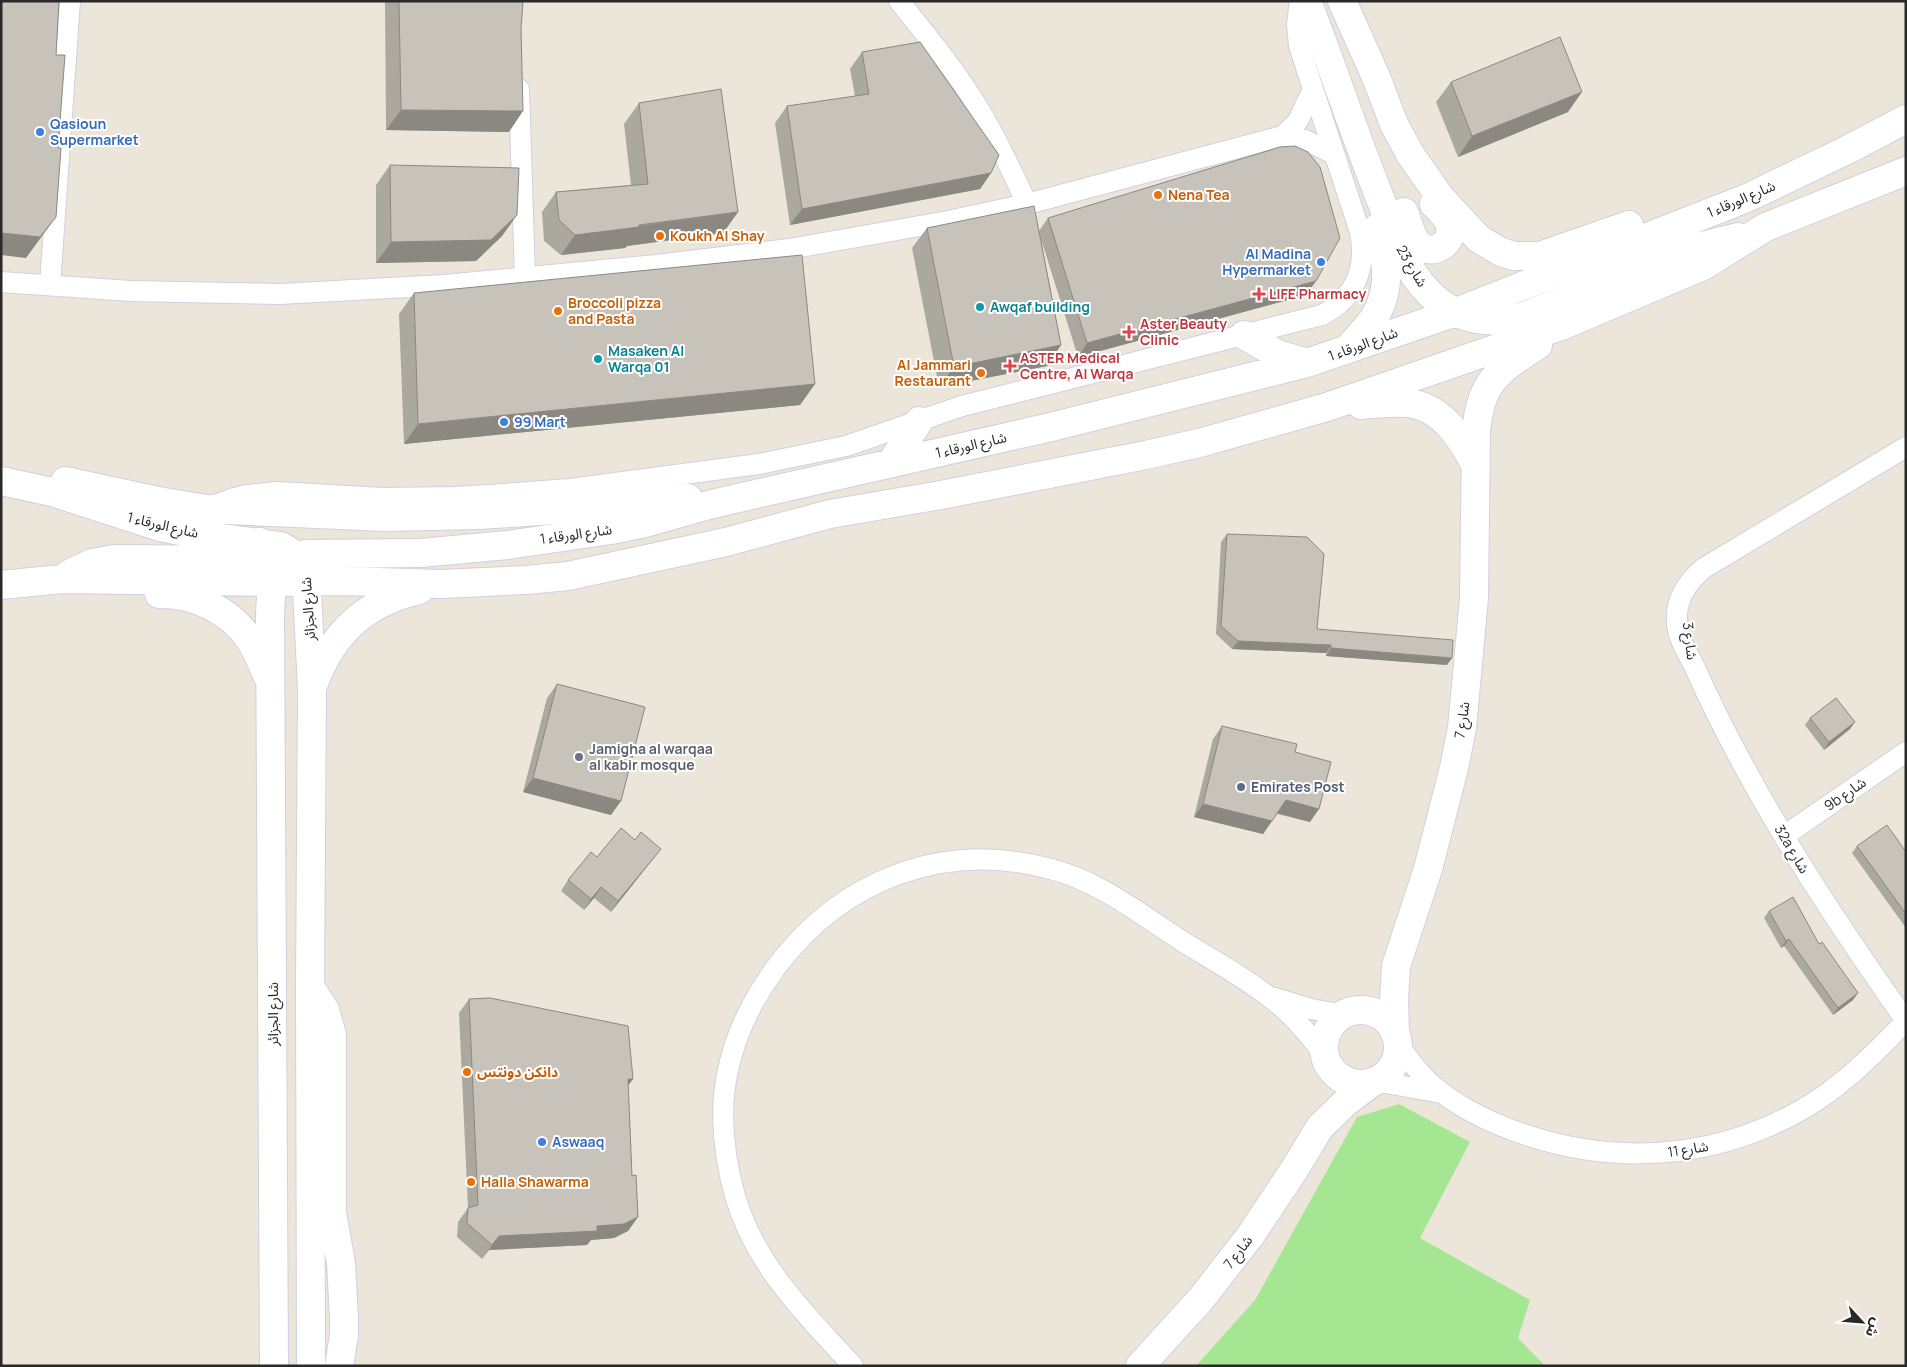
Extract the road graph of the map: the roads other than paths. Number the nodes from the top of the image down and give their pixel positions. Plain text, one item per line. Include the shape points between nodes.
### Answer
1 (70, 1) edge
2 (899, 1) edge
3 (1300, 1) edge
4 (1307, 1) edge
5 (1342, 1) edge
6 (1326, 51) junction
7 (519, 68) edge
8 (1313, 89) junction
9 (1906, 119) edge
10 (1394, 124) junction
11 (1283, 136) junction
12 (1334, 154) junction
13 (1906, 171) edge
14 (1371, 174) junction
15 (1747, 198) junction
16 (1028, 204) junction
17 (1750, 236) junction
18 (525, 277) junction
19 (1, 282) edge
20 (50, 286) junction
21 (1456, 312) junction
22 (1561, 326) junction
23 (1244, 336) junction
24 (1350, 348) junction
25 (1307, 364) junction
26 (1327, 407) junction
27 (919, 421) junction
28 (1906, 447) edge
29 (891, 463) junction
30 (1476, 466) junction
31 (1, 470) edge
32 (1, 481) edge
33 (767, 492) junction
34 (207, 509) junction
35 (260, 542) junction
36 (302, 568) junction
37 (62, 579) junction
38 (272, 582) junction
39 (442, 584) junction
40 (1, 585) edge
41 (1694, 667) joint
42 (270, 682) junction
43 (312, 689) junction
44 (1906, 752) edge
45 (1784, 836) junction
46 (1396, 966) junction
47 (310, 987) junction
48 (1264, 993) junction
49 (1345, 1014) junction
50 (1906, 1021) edge
51 (1396, 1038) junction
52 (1326, 1058) junction
53 (1373, 1082) junction
54 (1443, 1094) junction
55 (1320, 1127) junction
56 (274, 1366) edge
57 (311, 1366) edge
58 (339, 1366) edge
59 (853, 1366) edge
60 (1140, 1366) edge

1 - 20 street
2 - 16 street via 976,105
3 - 8 street via 1297,35
4 - 6 street, شارع 23
5 - 10 street
6 - 10 street via 1372,135 1414,239 1428,249 1440,248 1450,235 1449,223 1407,167
6 - 14 street, شارع 23
7 - 18 street
8 - 11 street via 1298,121
8 - 12 street
9 - 15 street, شارع الورقاء 1
10 - 15 street via 1425,176 1469,229 1490,246 1514,256 1540,256 1679,208
11 - 12 street via 1305,140
11 - 16 street
12 - 23 street via 1362,243 1362,265 1354,286 1341,303 1322,315
13 - 17 street, شارع الورقاء 1 via 1784,219
14 - 21 street, شارع 23 via 1408,265 1427,291
14 - 24 street via 1375,213 1386,260 1386,284 1375,316
15 - 21 street, شارع الورقاء 1
16 - 18 street via 789,249 656,266
17 - 21 street, شارع 23 via 1693,248 1509,320 1478,320
17 - 22 street, شارع الورقاء 1 via 1703,266
18 - 20 street via 280,294 148,292
19 - 20 street
21 - 24 street, شارع الورقاء 1
22 - 26 street, شارع الورقاء 1
22 - 30 street, شارع 7 via 1512,360 1489,386 1477,421
23 - 25 street via 1277,354
23 - 27 street via 962,406
24 - 25 street, شارع الورقاء 1
25 - 29 street, شارع الورقاء 1
26 - 30 street, شارع 7 via 1396,403 1420,406 1451,426
26 - 39 street, شارع الورقاء 1 via 1204,442 830,514 610,568 526,580
27 - 29 street
27 - 34 street via 838,448 696,474 454,498 263,493 231,499
28 - 41 street, شارع 3 via 1720,558 1691,580 1681,596 1676,614 1678,633
29 - 33 street, شارع الورقاء 1
30 - 46 street, شارع 7 via 1474,598 1462,728 1428,869
31 - 34 street
32 - 35 street, شارع الورقاء 1 via 52,492 160,526 200,535
33 - 34 street via 432,517
33 - 36 street, شارع الورقاء 1 via 611,530 508,545 420,553 316,554
35 - 36 street, شارع الورقاء 1 via 281,546
35 - 37 street via 263,550 256,560 103,560 81,567
36 - 38 street, شارع الجزائر via 281,566
36 - 39 street, شارع الورقاء 1
36 - 43 street, شارع الجزائر
37 - 38 street
37 - 40 street
37 - 42 street via 128,593 180,596 207,604 233,621 249,638
38 - 42 street, شارع الجزائر
39 - 43 street via 398,595 364,613 327,654
41 - 45 street, 32a شارع via 1718,721
42 - 56 street, شارع الجزائر
43 - 47 street, شارع الجزائر
44 - 45 street, 9b شارع
45 - 50 street, 32a شارع via 1825,903
46 - 49 street, شارع 7 via 1374,992
46 - 51 street, شارع 7
47 - 57 street, شارع الجزائر
47 - 58 street via 325,1010 332,1035 332,1213 341,1263 344,1318
48 - 49 street via 1296,1004
48 - 52 street via 1291,1016
48 - 59 street via 1116,896 1074,876 1028,864 964,861 909,870 865,888 821,919 776,968 740,1029 727,1073 724,1123 734,1195 751,1239 776,1280
49 - 51 street via 1375,1013 1390,1025
49 - 52 street via 1330,1028 1326,1037
50 - 54 street, شارع 11 via 1835,1088 1796,1113 1754,1133 1674,1152 1618,1154 1549,1143 1500,1126
51 - 53 street via 1395,1062 1390,1070
51 - 54 street, شارع 11 via 1418,1070
52 - 53 street via 1344,1080
52 - 55 street, شارع 7
53 - 54 street, شارع 11
53 - 55 street, شارع 7
55 - 60 street, شارع 7 via 1273,1204 1238,1252 1201,1299

